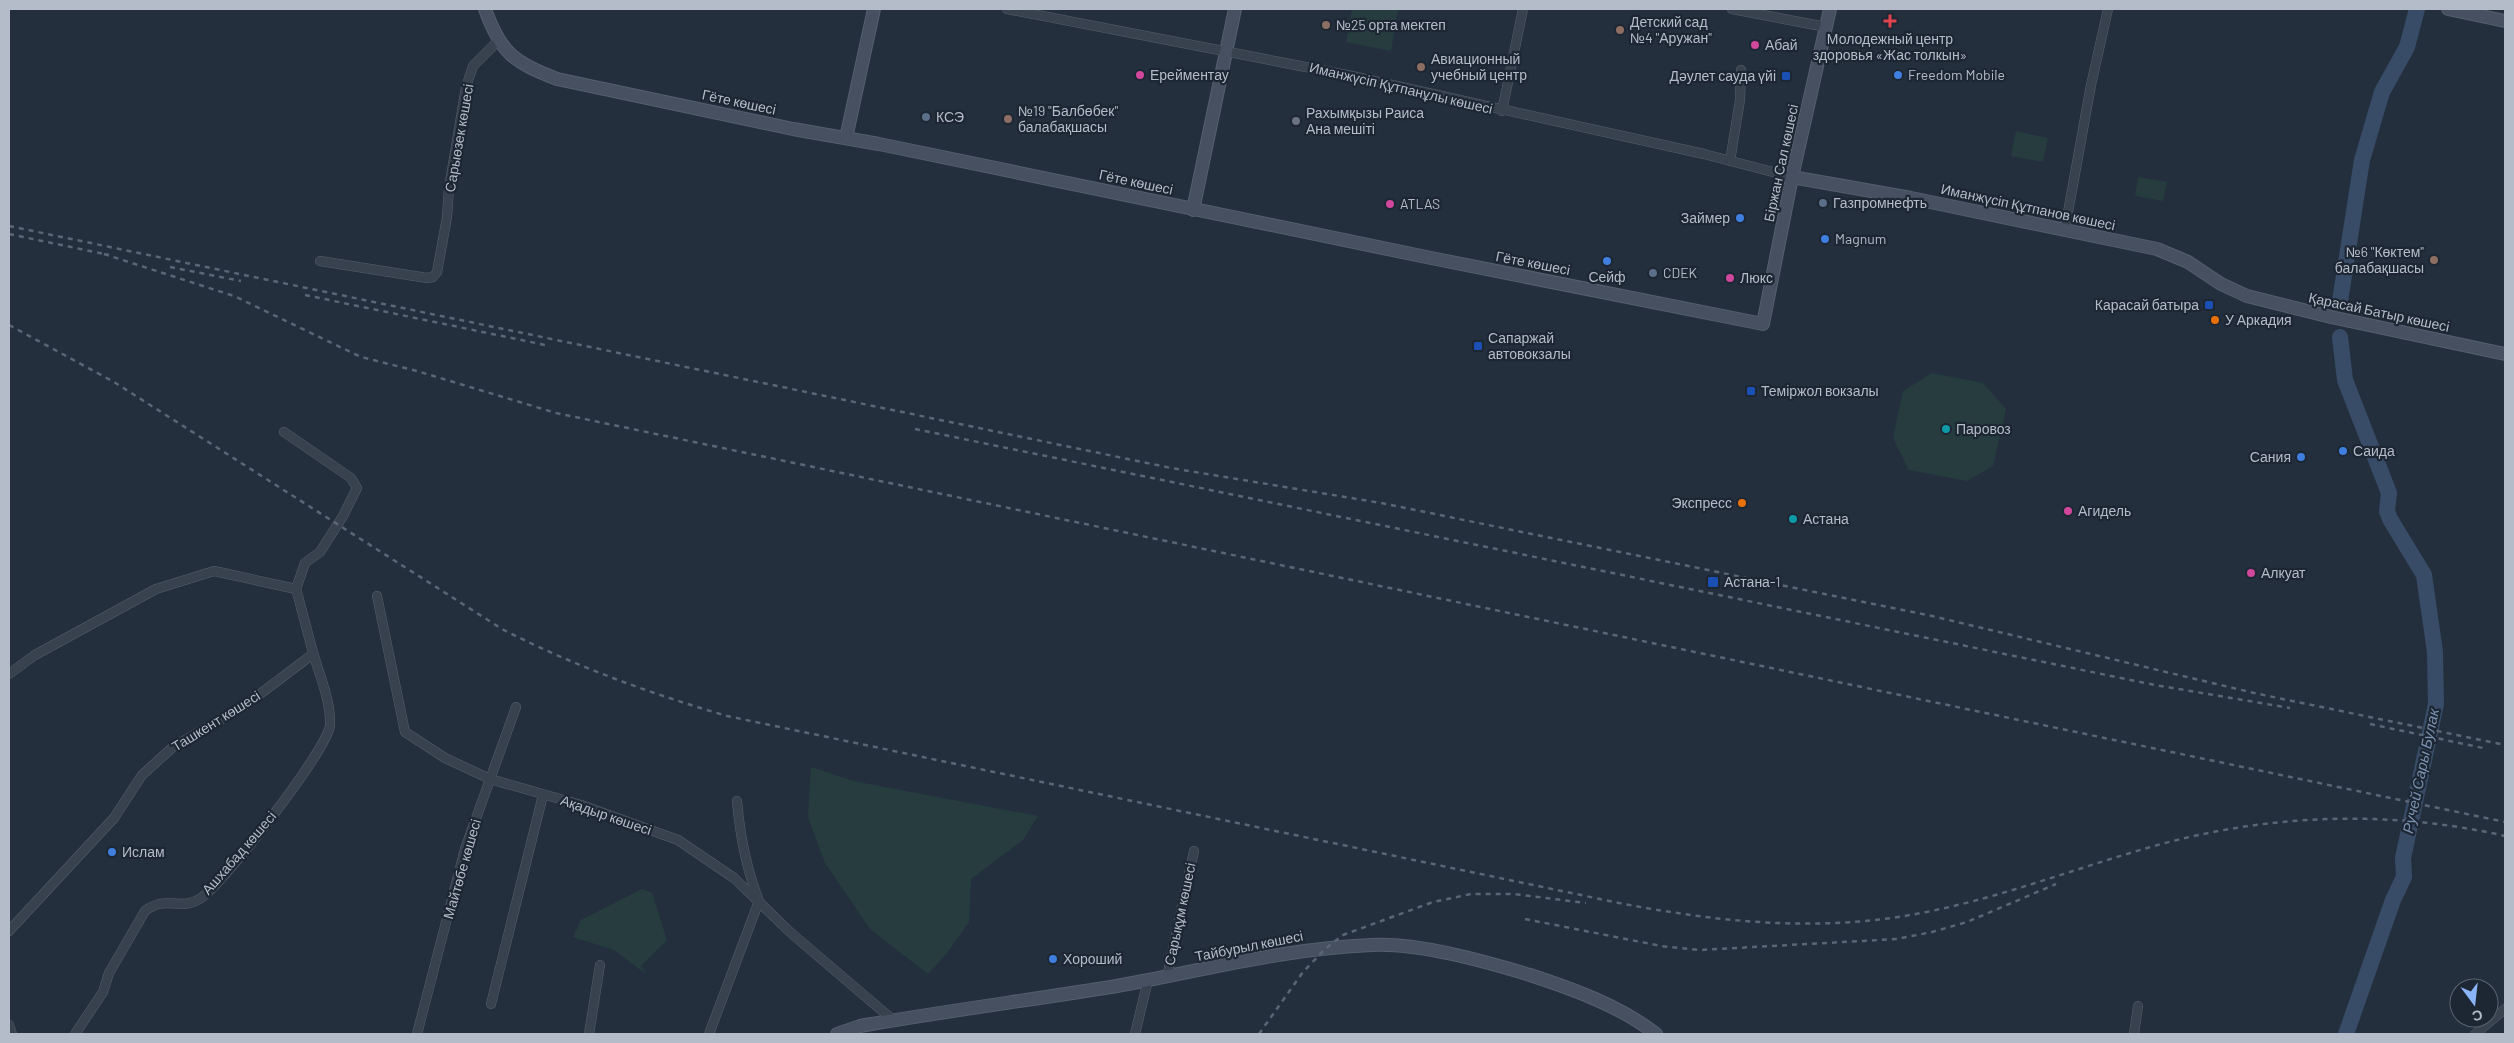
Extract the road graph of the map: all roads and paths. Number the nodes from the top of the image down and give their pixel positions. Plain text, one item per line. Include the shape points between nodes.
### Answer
1 (485, 9) edge
2 (874, 9) edge
3 (1007, 9) edge
4 (1235, 9) edge
5 (1523, 9) edge
6 (1732, 9) edge
7 (1830, 9) edge
8 (2108, 9) edge
9 (2456, 9) edge
10 (2505, 21) edge
11 (1826, 27) junction
12 (499, 40) junction
13 (1226, 50) junction
14 (1741, 70) dead end
15 (1502, 111) junction
16 (846, 138) junction
17 (1730, 161) junction
18 (1792, 177) junction
19 (1193, 210) junction
20 (2065, 229) junction
21 (320, 260) dead end
22 (2247, 296) joint
23 (1763, 324) joint
24 (2505, 354) edge
25 (284, 432) dead end
26 (296, 589) junction
27 (377, 596) dead end
28 (313, 654) junction
29 (9, 674) edge
30 (516, 707) dead end
31 (490, 779) junction
32 (543, 795) junction
33 (736, 801) dead end
34 (1194, 851) dead end
35 (759, 901) junction
36 (9, 931) edge
37 (600, 965) dead end
38 (1167, 977) junction
39 (1148, 980) junction
40 (491, 1004) dead end
41 (2138, 1006) dead end
42 (2505, 1009) edge
43 (892, 1020) junction
44 (9, 1025) edge
45 (12, 1034) edge
46 (75, 1034) edge
47 (417, 1034) edge
48 (589, 1034) edge
49 (709, 1034) edge
50 (836, 1034) edge
51 (1136, 1034) edge
52 (1656, 1034) edge
53 (2134, 1034) edge
54 (2475, 1034) edge

1 - 12 main road, Гёте көшесі
2 - 16 main road
3 - 13 street, Иманжүсіп Құтпанұлы көшесі
4 - 13 main road
5 - 15 street
6 - 11 street
7 - 11 main road, Біржан Сал көшесі
8 - 20 street
9 - 10 main road
11 - 18 main road, Біржан Сал көшесі
12 - 16 main road, Гёте көшесі via 523,66 557,79
12 - 21 street, Сарыөзек көшесі via 473,66 466,88 449,188 448,217 434,277
13 - 15 street, Иманжүсіп Құтпанұлы көшесі
13 - 19 main road
14 - 17 street via 1740,100
15 - 17 street, Иманжүсіп Құтпанұлы көшесі
16 - 19 main road, Гёте көшесі
17 - 18 street, Иманжүсіп Құтпанұлы көшесі
18 - 20 main road, Иманжүсіп Құтпанов көшесі
18 - 23 main road, Біржан Сал көшесі
19 - 23 main road, Гёте көшесі
20 - 22 main road, Иманжүсіп Құтпанов көшесі via 2174,255
22 - 24 main road, Қарасай Батыр көшесі
25 - 26 street via 350,478 357,488 320,552 305,563
26 - 28 street, Ашхабад көшесі
26 - 29 street via 214,571 156,590 35,655
27 - 31 street, Ақадыр көшесі via 405,732 445,758
28 - 36 street, Ташкент көшесі via 244,706 173,747 148,769 114,818
28 - 46 street, Ашхабад көшесі via 322,677 330,722 329,730 308,768 261,831 202,898 187,905 154,904 145,911 109,973 103,992
30 - 31 street, Майтөбе көшесі
31 - 32 street, Ақадыр көшесі
31 - 47 street, Майтөбе көшесі via 464,849
32 - 35 street, Ақадыр көшесі via 581,805 678,840 734,878
32 - 40 street
33 - 35 street via 742,845
34 - 38 street, Сарықұм көшесі
35 - 43 street, Ақадыр көшесі
35 - 49 street
37 - 48 street
38 - 39 main road, Тайбурыл көшесі
38 - 52 main road, Тайбурыл көшесі via 1306,950 1374,945 1416,949 1470,959 1566,986 1608,1005
39 - 43 main road, Тайбурыл көшесі
39 - 51 street
41 - 53 street
42 - 54 street
43 - 50 main road, Тайбурыл көшесі
44 - 45 street

